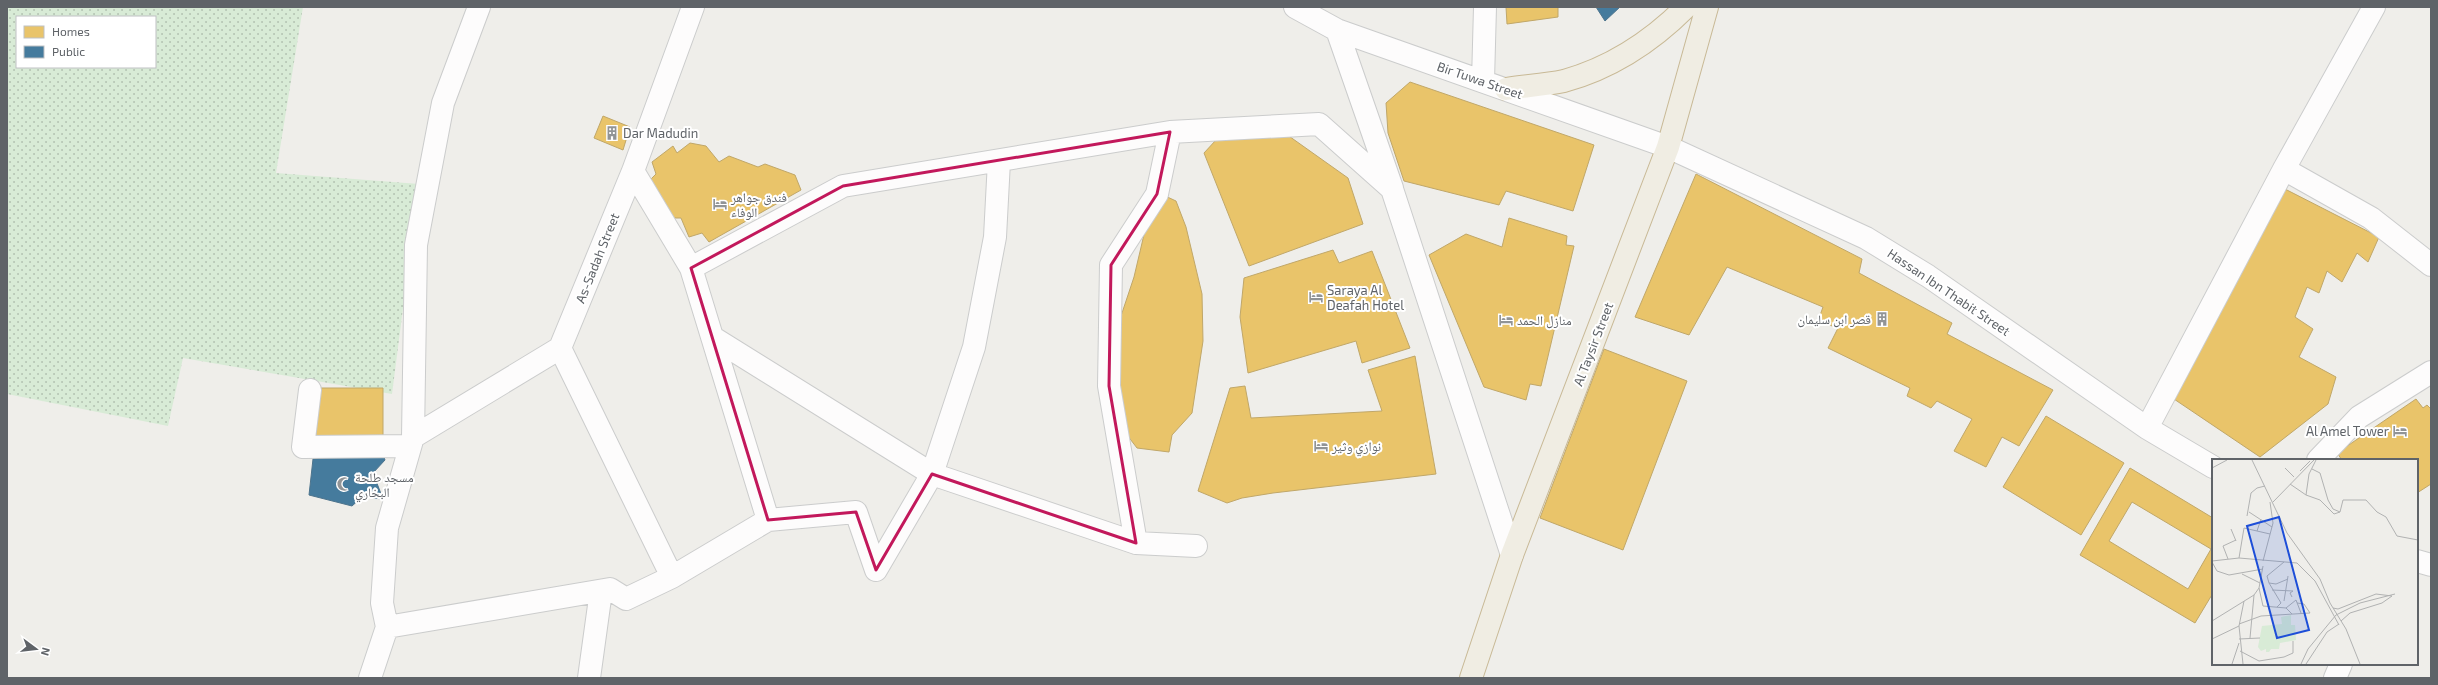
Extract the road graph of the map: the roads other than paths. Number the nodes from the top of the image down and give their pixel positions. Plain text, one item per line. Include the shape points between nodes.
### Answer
1 (479, 7) edge
2 (693, 7) edge
3 (1295, 7) edge
4 (1485, 7) edge
5 (1686, 7) edge
6 (1708, 7) edge
7 (2374, 7) edge
8 (1337, 30) junction
9 (1483, 81) junction
10 (1506, 89) junction
11 (1170, 132) junction
12 (1668, 147) junction
13 (999, 160) junction
14 (2284, 169) junction
15 (633, 171) junction
16 (1392, 189) junction
17 (2431, 265) edge
18 (691, 268) junction
19 (712, 337) junction
20 (560, 348) junction
21 (2431, 372) edge
22 (310, 390) dead end
23 (2146, 428) junction
24 (411, 442) junction
25 (2319, 459) edge
26 (2212, 466) edge
27 (932, 474) junction
28 (768, 520) junction
29 (1136, 543) junction
30 (1196, 546) dead end
31 (1512, 555) junction
32 (2418, 561) edge
33 (2431, 565) edge
34 (672, 577) junction
35 (601, 591) junction
36 (387, 627) junction
37 (2341, 665) edge
38 (370, 678) edge
39 (589, 678) edge
40 (1471, 678) edge
41 (2335, 678) edge

1 - 24 street via 443,103 416,245
2 - 15 street, As-Sadah Street
3 - 8 street, Bir Tuwa Street
4 - 9 street
5 - 10 highway via 1669,24 1616,61 1563,81
6 - 12 highway, Al Taysir Street
7 - 14 street
8 - 9 street, Bir Tuwa Street
8 - 16 street
9 - 10 street, Bir Tuwa Street
10 - 12 street, Bir Tuwa Street
11 - 13 street
11 - 16 street via 1319,124
11 - 29 street via 1157,194 1111,265 1109,386
12 - 23 street, Hassan Ibn Thabit Street via 1866,238 1928,276
12 - 31 highway, Al Taysir Street
13 - 18 street via 843,186
13 - 27 street via 995,237 974,347
14 - 17 street via 2371,218
14 - 23 street
15 - 18 street
15 - 20 street, As-Sadah Street
16 - 31 street
18 - 19 street
19 - 27 street
19 - 28 street
20 - 24 street
20 - 34 street
21 - 25 street via 2359,417
22 - 24 street via 303,447
23 - 26 street, Hassan Ibn Thabit Street
24 - 36 street via 387,528 382,603
27 - 28 street via 876,570 856,512
27 - 29 street
28 - 34 street
29 - 30 street
31 - 40 highway, Al Taysir Street
32 - 33 street
34 - 35 street via 626,599 610,589
35 - 36 street
35 - 39 street
36 - 38 street
37 - 41 street

